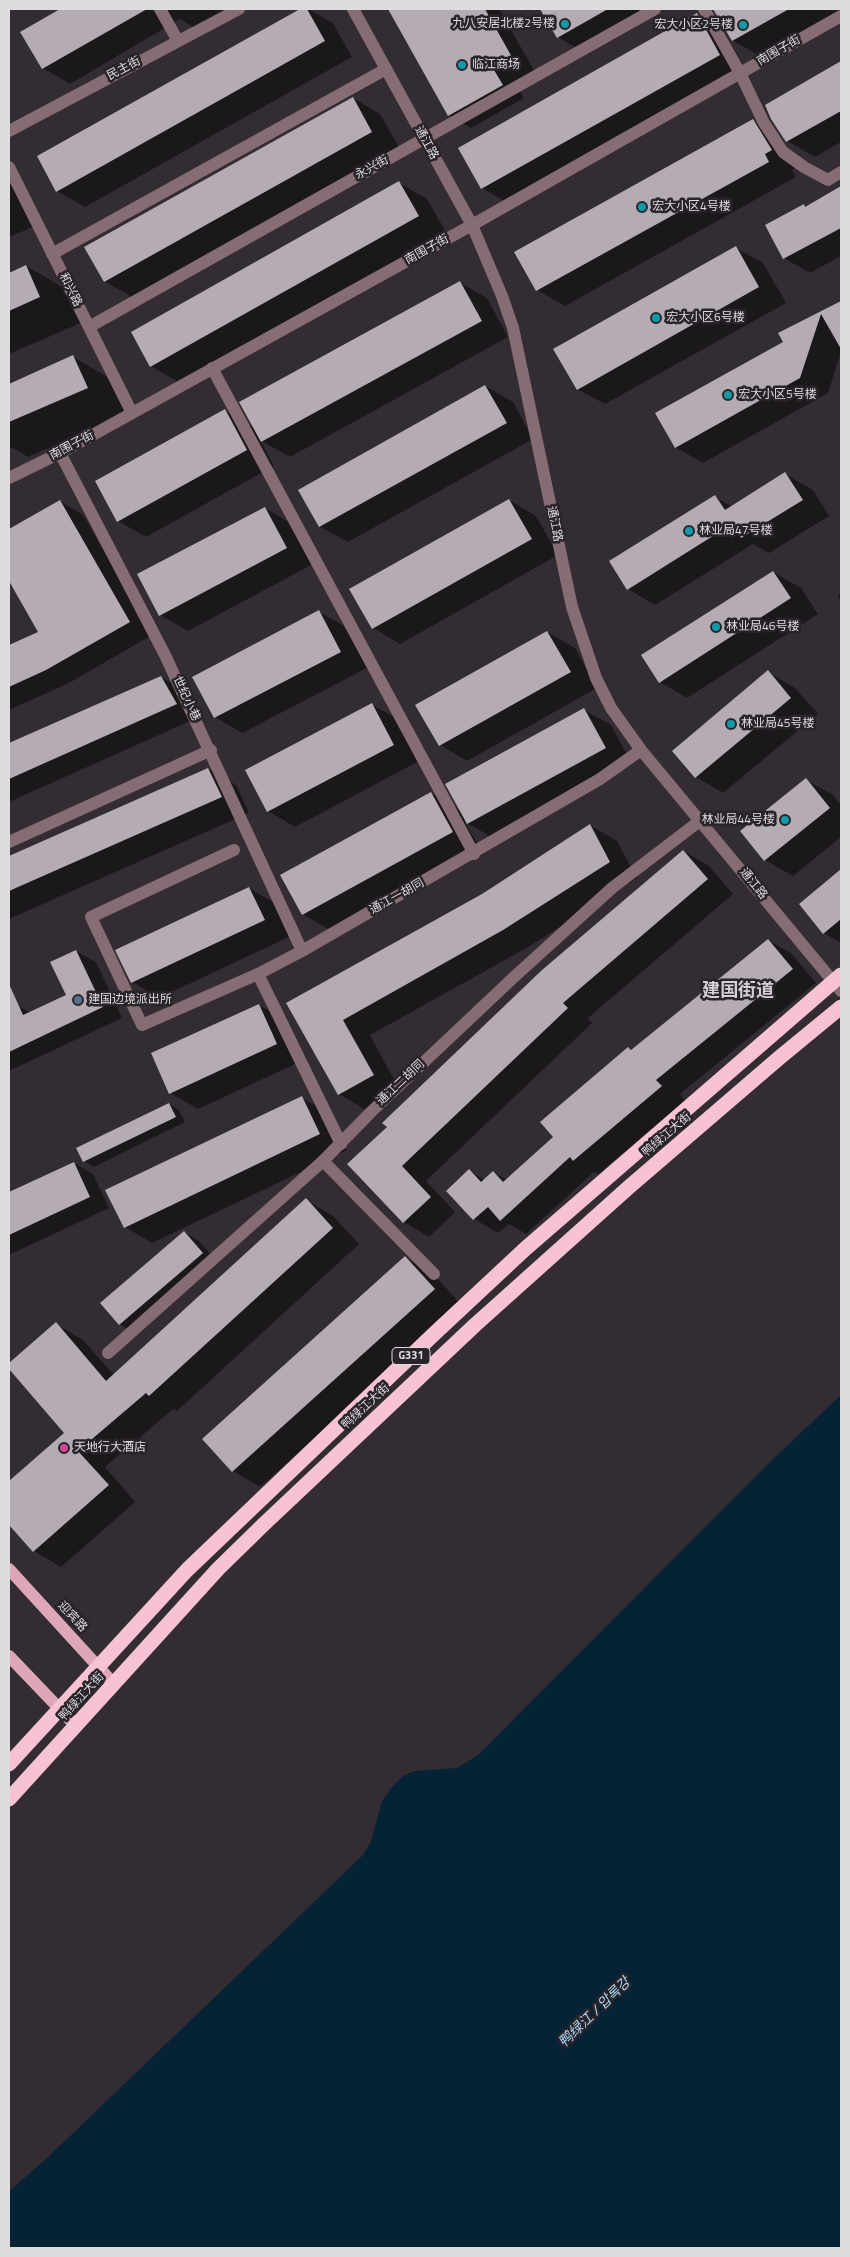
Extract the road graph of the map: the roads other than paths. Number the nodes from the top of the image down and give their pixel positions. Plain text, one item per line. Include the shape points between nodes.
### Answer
1 (160, 9) edge
2 (239, 9) edge
3 (353, 9) edge
4 (655, 9) edge
5 (704, 9) edge
6 (841, 16) edge
7 (178, 40) junction
8 (386, 69) junction
9 (740, 73) junction
10 (9, 131) edge
11 (424, 140) junction
12 (9, 167) edge
13 (841, 172) edge
14 (472, 225) junction
15 (52, 254) junction
16 (89, 327) junction
17 (212, 368) junction
18 (132, 413) junction
19 (60, 453) junction
20 (9, 478) edge
21 (210, 750) junction
22 (641, 750) junction
23 (701, 820) junction
24 (9, 842) edge
25 (234, 850) dead end
26 (474, 854) junction
27 (302, 950) junction
28 (258, 974) junction
29 (839, 983) edge
30 (841, 1007) edge
31 (342, 1144) junction
32 (323, 1161) junction
33 (434, 1274) dead end
34 (108, 1353) dead end
35 (9, 1569) edge
36 (9, 1656) edge
37 (98, 1666) junction
38 (114, 1684) junction
39 (59, 1709) junction
40 (76, 1726) junction
41 (9, 1764) edge
42 (9, 1799) edge

1 - 7 street
2 - 7 street, 民主街
3 - 8 street, 通江路
4 - 11 street, 永兴街
5 - 9 street
6 - 9 street, 南围子街
7 - 10 street, 民主街
8 - 11 street, 通江路
8 - 15 street
9 - 13 street via 764,123 783,152 828,180
9 - 14 street, 南围子街
11 - 14 street, 通江路
11 - 16 street, 永兴街
12 - 15 street, 和兴路
14 - 17 street, 南围子街
14 - 22 street, 通江路 via 512,328 584,650 612,708
15 - 16 street, 和兴路
16 - 18 street, 和兴路
17 - 18 street, 南围子街
17 - 26 street
18 - 19 street, 南围子街
19 - 20 street, 南围子街
19 - 21 street, 世纪小巷 via 165,654
21 - 24 street
21 - 27 street, 世纪小巷
22 - 23 street, 通江路
22 - 26 street, 通江一胡同 via 600,779
23 - 29 street, 通江路
23 - 31 street, 通江二胡同 via 612,888 512,978 372,1111
25 - 28 street, 通江一胡同 via 91,917 142,1025
26 - 27 street, 通江一胡同
27 - 28 street, 通江一胡同
28 - 31 street
29 - 37 highway, 鸭绿江大街 / G331 via 525,1249 187,1570
30 - 38 highway, 鸭绿江大街 / G331 via 629,1187 475,1325 250,1537
31 - 32 street, 通江二胡同
32 - 33 street
32 - 34 street, 通江二胡同
35 - 37 main road, 迎宾路
36 - 39 main road
37 - 38 main road, 迎宾路
37 - 39 highway, 鸭绿江大街 / G331
38 - 40 highway, 鸭绿江大街 / G331
39 - 40 main road
39 - 41 highway, 鸭绿江大街 / G331
40 - 42 highway, 鸭绿江大街 / G331

